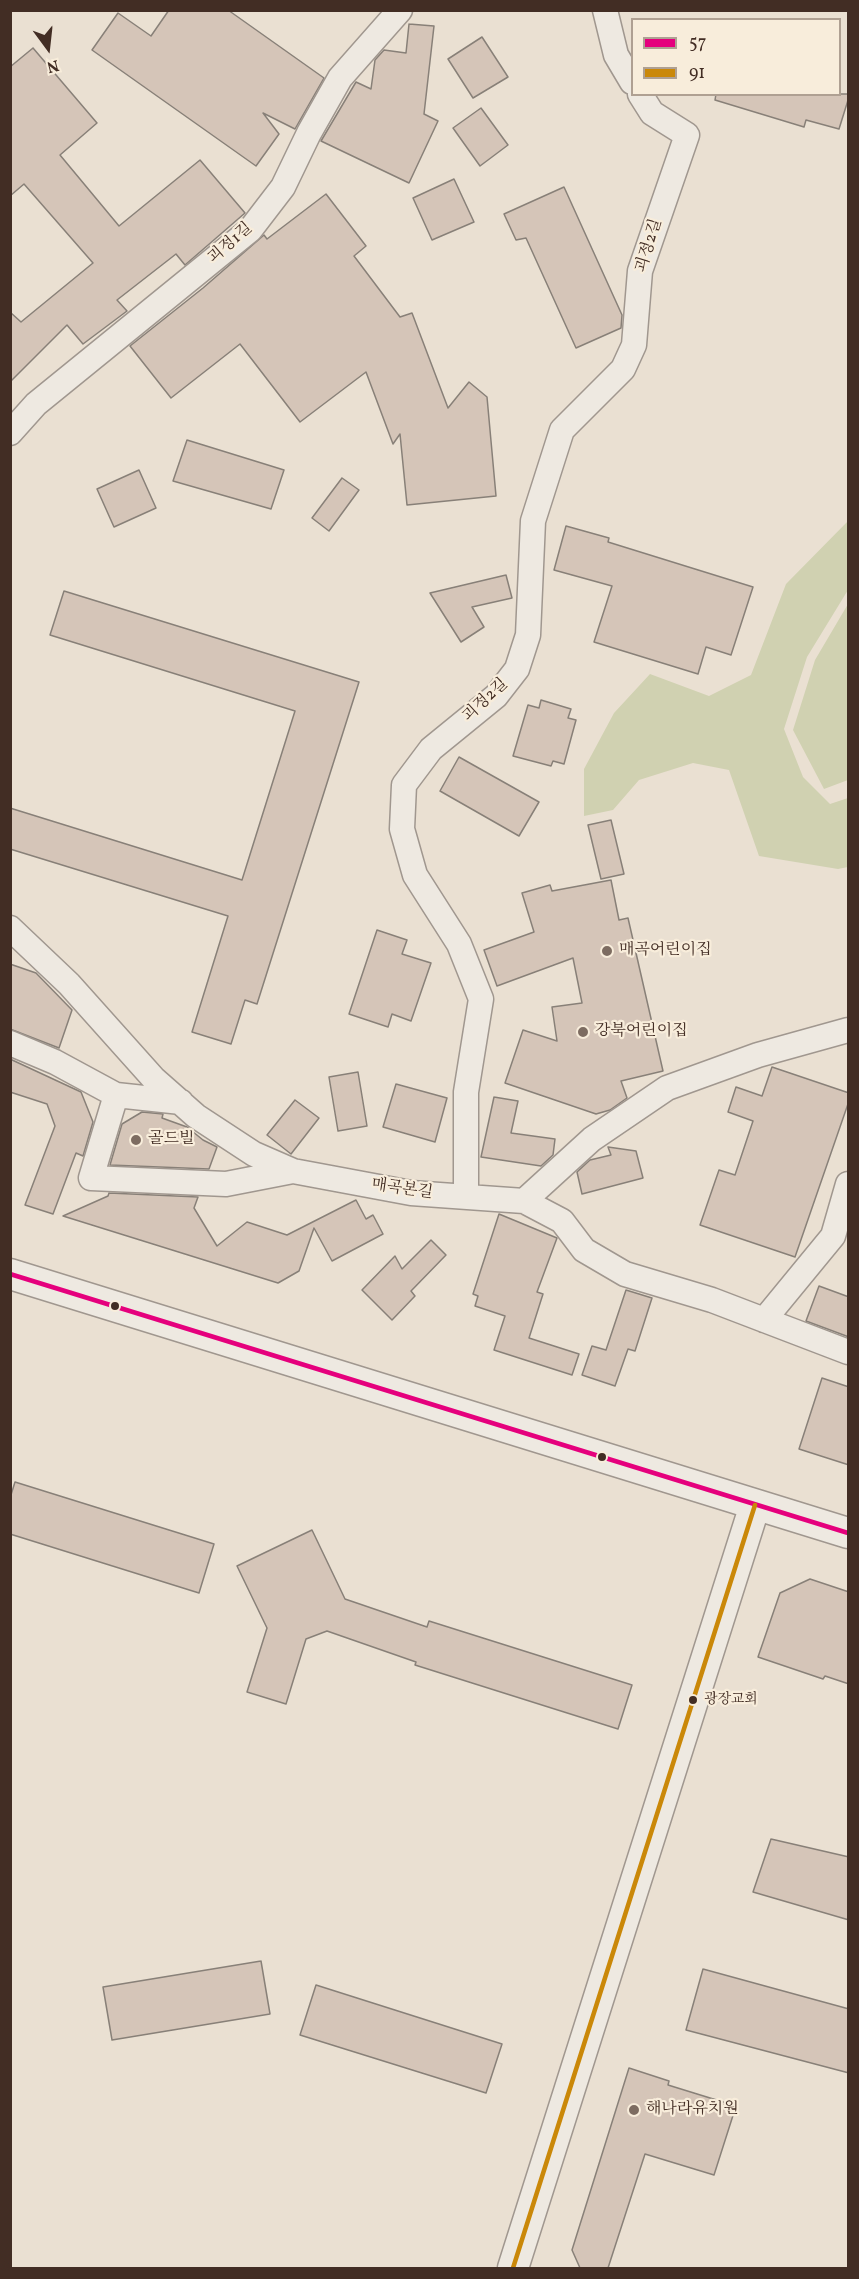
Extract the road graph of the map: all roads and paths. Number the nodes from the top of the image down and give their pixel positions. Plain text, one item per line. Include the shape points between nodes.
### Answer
1 (400, 10) edge
2 (605, 10) edge
3 (631, 79) edge
4 (641, 96) edge
5 (10, 433) edge
6 (10, 928) edge
7 (849, 1030) edge
8 (10, 1043) edge
9 (116, 1095) junction
10 (181, 1102) junction
11 (293, 1172) junction
12 (849, 1184) edge
13 (466, 1197) junction
14 (524, 1201) junction
15 (10, 1274) edge
16 (764, 1320) junction
17 (849, 1352) edge
18 (755, 1505) junction
19 (849, 1533) edge
20 (513, 2268) edge

1 - 5 street, 괴정1길 via 340,78 283,187 250,230 36,404
2 - 3 street via 616,56
4 - 13 street, 괴정2길 via 652,113 687,135 640,271 634,345 623,369 562,430 533,521 528,635 518,669 496,696 431,749 404,786 402,830 415,875 459,944 481,999 466,1092
6 - 10 street, 매곡본길
7 - 14 street via 758,1055 667,1088 592,1139
8 - 9 street via 56,1062
9 - 10 street
9 - 11 street via 91,1178 226,1184
10 - 11 street, 매곡본길 via 254,1154
11 - 13 street, 매곡본길 via 411,1193
12 - 16 street via 832,1236
13 - 14 street, 매곡본길
14 - 16 street, 매곡본길 via 562,1221 584,1250 625,1274
15 - 18 street
16 - 17 street, 매곡본길
18 - 19 street
18 - 20 street

